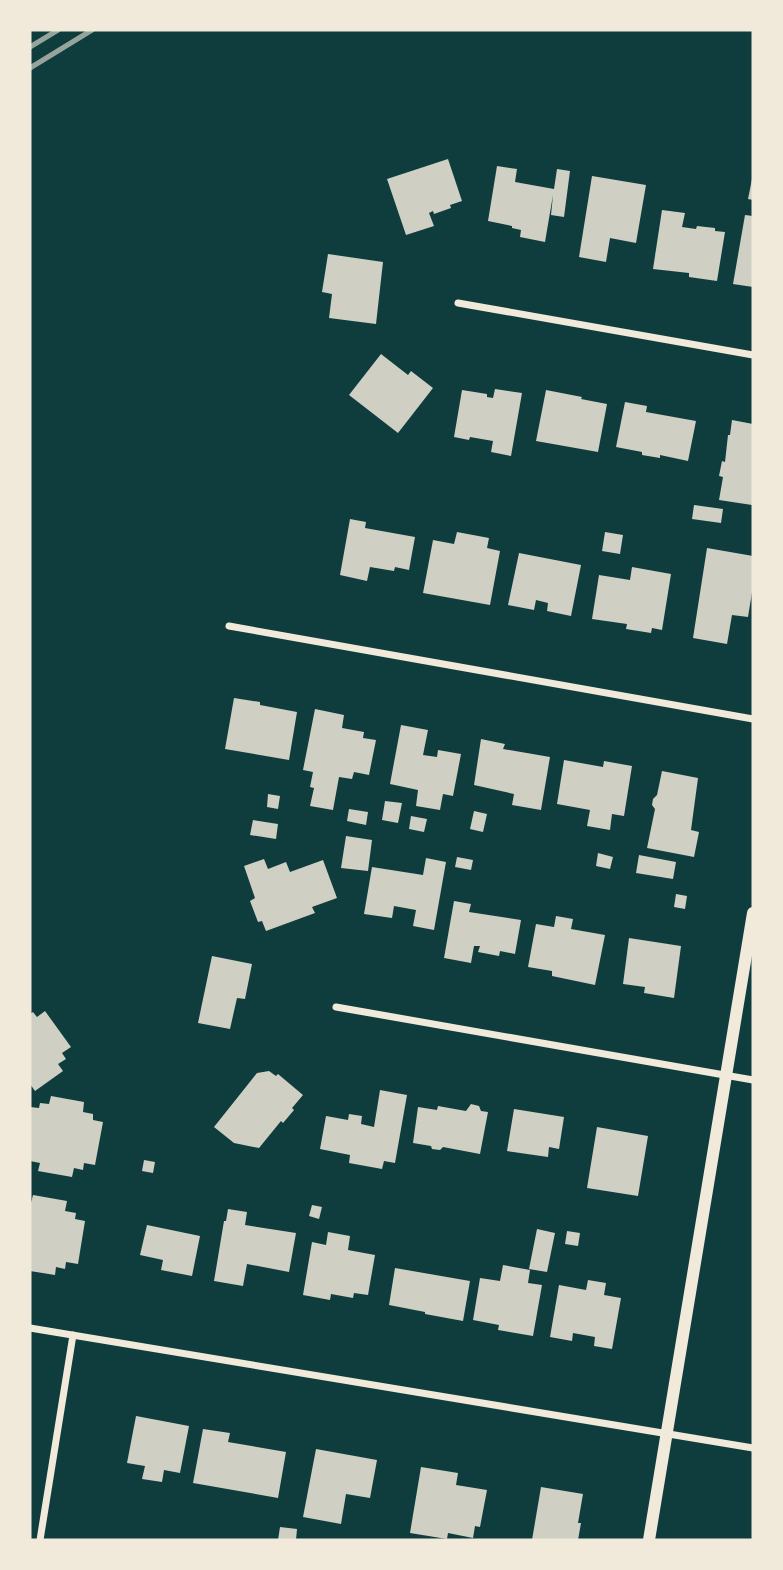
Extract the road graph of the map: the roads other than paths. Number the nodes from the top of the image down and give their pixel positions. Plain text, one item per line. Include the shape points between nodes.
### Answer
1 (458, 303) dead end
2 (753, 355) edge
3 (229, 626) dead end
4 (753, 719) edge
5 (753, 913) edge
6 (336, 1007) dead end
7 (727, 1076) junction
8 (753, 1080) edge
9 (30, 1328) edge
10 (73, 1335) junction
11 (668, 1435) junction
12 (753, 1448) edge
13 (40, 1540) edge
14 (649, 1540) edge

1 - 2 street
3 - 4 street
5 - 7 street
6 - 7 street
7 - 8 street
7 - 11 street
9 - 10 street
10 - 11 street
10 - 13 street
11 - 12 street
11 - 14 street

